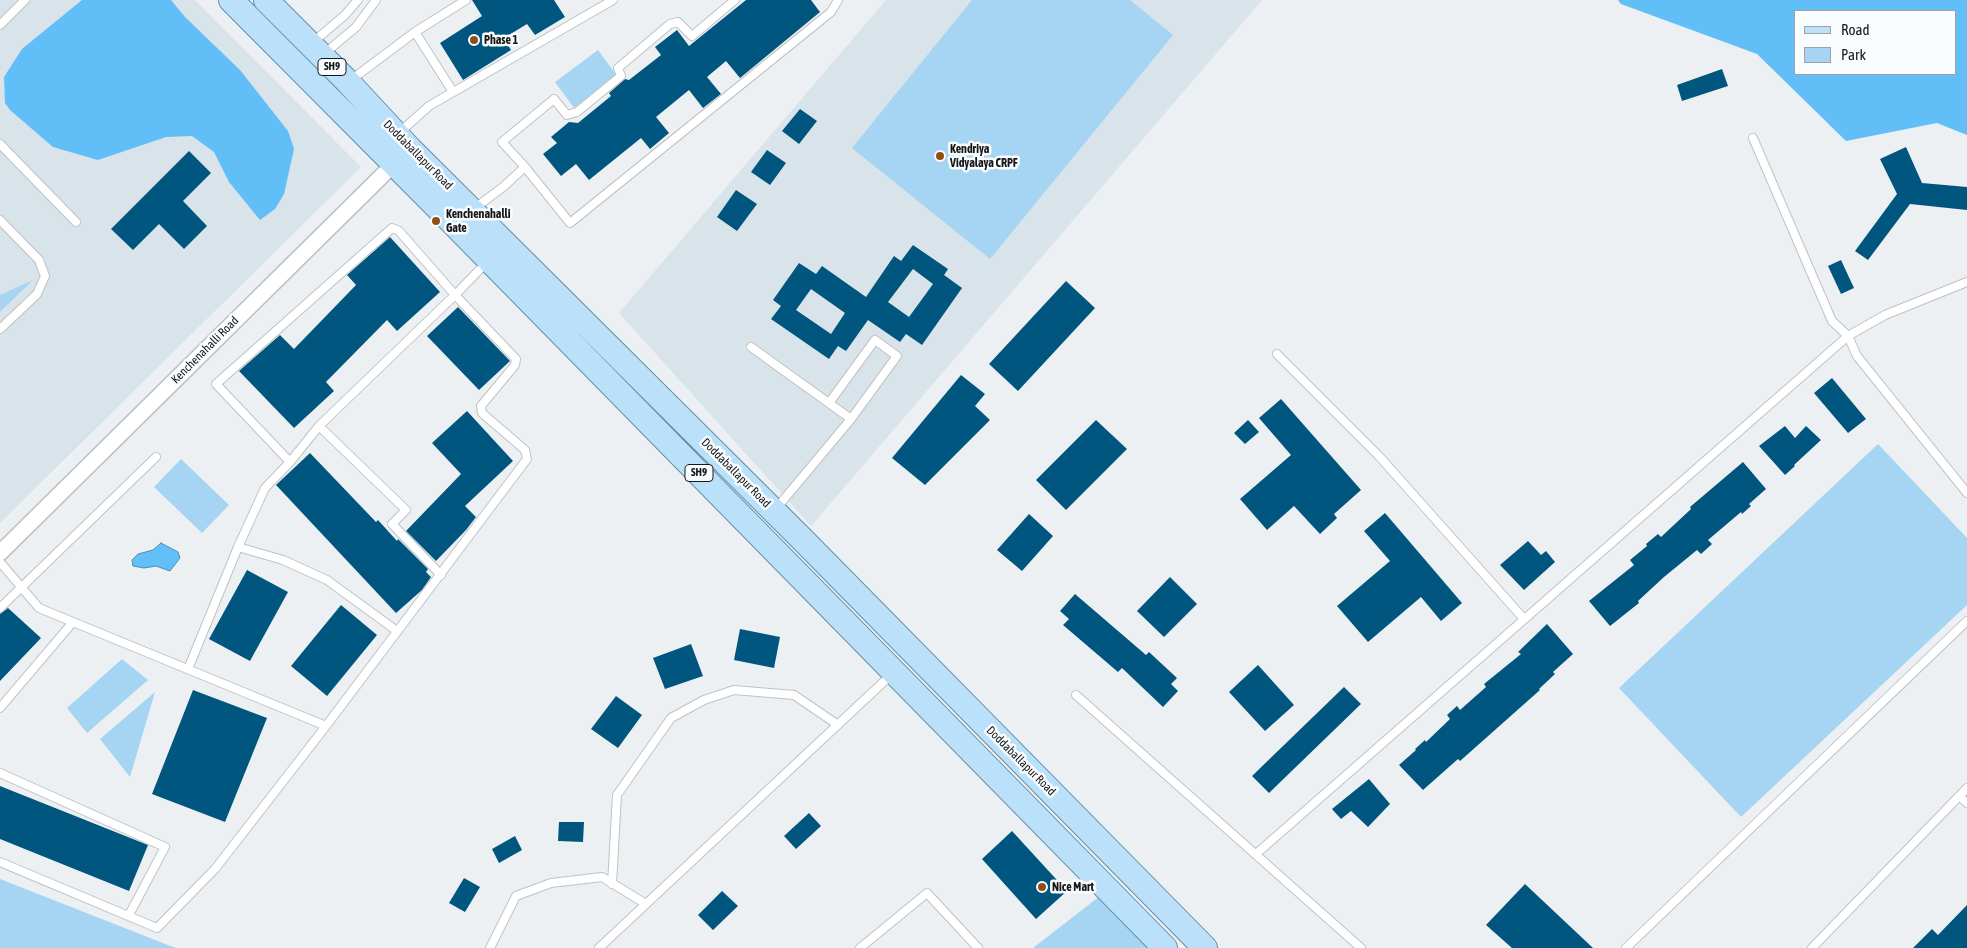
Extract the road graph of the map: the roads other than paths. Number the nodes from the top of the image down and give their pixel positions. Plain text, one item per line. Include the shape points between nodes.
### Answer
1 (25, 0) edge
2 (232, 0) edge
3 (266, 0) edge
4 (358, 0) edge
5 (376, 0) edge
6 (466, 0) edge
7 (613, 0) edge
8 (735, 0) edge
9 (838, 0) edge
10 (0, 25) edge
11 (415, 32) junction
12 (316, 51) junction
13 (348, 82) junction
14 (452, 92) junction
15 (1753, 138) dead end
16 (0, 144) edge
17 (400, 149) junction
18 (525, 167) junction
19 (473, 209) junction
20 (0, 220) edge
21 (76, 222) dead end
22 (490, 259) junction
23 (1967, 282) edge
24 (455, 295) junction
25 (0, 329) edge
26 (1848, 336) junction
27 (751, 347) dead end
28 (1277, 354) dead end
29 (829, 403) junction
30 (851, 419) junction
31 (319, 426) junction
32 (156, 457) dead end
33 (290, 462) junction
34 (1967, 493) edge
35 (774, 511) junction
36 (238, 547) junction
37 (0, 553) edge
38 (0, 562) edge
39 (441, 575) junction
40 (22, 588) junction
41 (0, 608) edge
42 (1524, 620) junction
43 (1967, 621) edge
44 (73, 622) junction
45 (397, 631) junction
46 (188, 669) junction
47 (895, 672) junction
48 (1076, 694) dead end
49 (0, 708) edge
50 (838, 725) junction
51 (326, 726) junction
52 (0, 773) edge
53 (1967, 788) edge
54 (1959, 796) junction
55 (1967, 803) edge
56 (1256, 854) junction
57 (0, 862) edge
58 (612, 884) junction
59 (646, 904) junction
60 (128, 916) junction
61 (490, 948) edge
62 (599, 948) edge
63 (860, 948) edge
64 (978, 948) edge
65 (1165, 948) edge
66 (1205, 948) edge
67 (1361, 948) edge
68 (1626, 948) edge
69 (1812, 948) edge

1 - 10 lane
2 - 17 main road, Doddaballapur Road / SH9
3 - 12 main road, Doddaballapur Road / SH9
4 - 12 lane
5 - 12 lane via 356,27
6 - 11 lane
7 - 14 lane
8 - 18 lane via 692,36 678,22 670,24 618,68 621,76 577,112 567,115 554,99 502,142
9 - 18 lane via 831,12 570,223
11 - 13 lane
11 - 14 lane
12 - 13 main road, Doddaballapur Road / SH9
13 - 17 main road, Doddaballapur Road / SH9
14 - 17 lane via 429,106
15 - 26 lane via 1832,321
16 - 21 lane
17 - 19 main road, Doddaballapur Road / SH9
17 - 22 main road, Doddaballapur Road / SH9
17 - 37 street, Kenchenahalli Road
18 - 19 lane
19 - 35 main road, Doddaballapur Road / SH9
20 - 25 lane via 39,260 45,276 37,294
22 - 24 lane
22 - 47 main road, Doddaballapur Road / SH9
23 - 26 lane via 1885,316
24 - 31 lane
24 - 33 lane via 399,231 392,228 216,384
24 - 39 lane via 516,359 515,365 482,406 482,413 525,450 527,459
26 - 34 lane via 1857,356
26 - 42 lane
27 - 29 lane
28 - 42 lane via 1378,455
29 - 30 lane
29 - 30 lane via 875,340 897,356
30 - 35 lane
31 - 33 lane
31 - 39 lane via 406,510 392,524
32 - 40 lane
33 - 36 lane via 265,488
35 - 66 main road, Doddaballapur Road / SH9
36 - 45 lane via 283,560 327,580
36 - 46 lane
38 - 40 lane
39 - 45 lane
40 - 41 lane
40 - 44 lane via 39,608
42 - 56 lane
43 - 68 lane
44 - 46 lane
44 - 49 lane
45 - 51 lane
46 - 51 lane
47 - 50 lane
47 - 65 main road, Doddaballapur Road / SH9
48 - 56 lane
50 - 58 lane via 794,694 734,690 704,700 671,718 617,795
50 - 59 lane
51 - 60 lane via 215,869 157,928
52 - 60 lane via 165,847
53 - 54 lane
54 - 55 lane
54 - 69 lane
56 - 67 lane
57 - 60 lane
58 - 59 lane
58 - 61 lane via 602,878 551,883 516,896
59 - 62 lane
63 - 64 lane via 927,894

